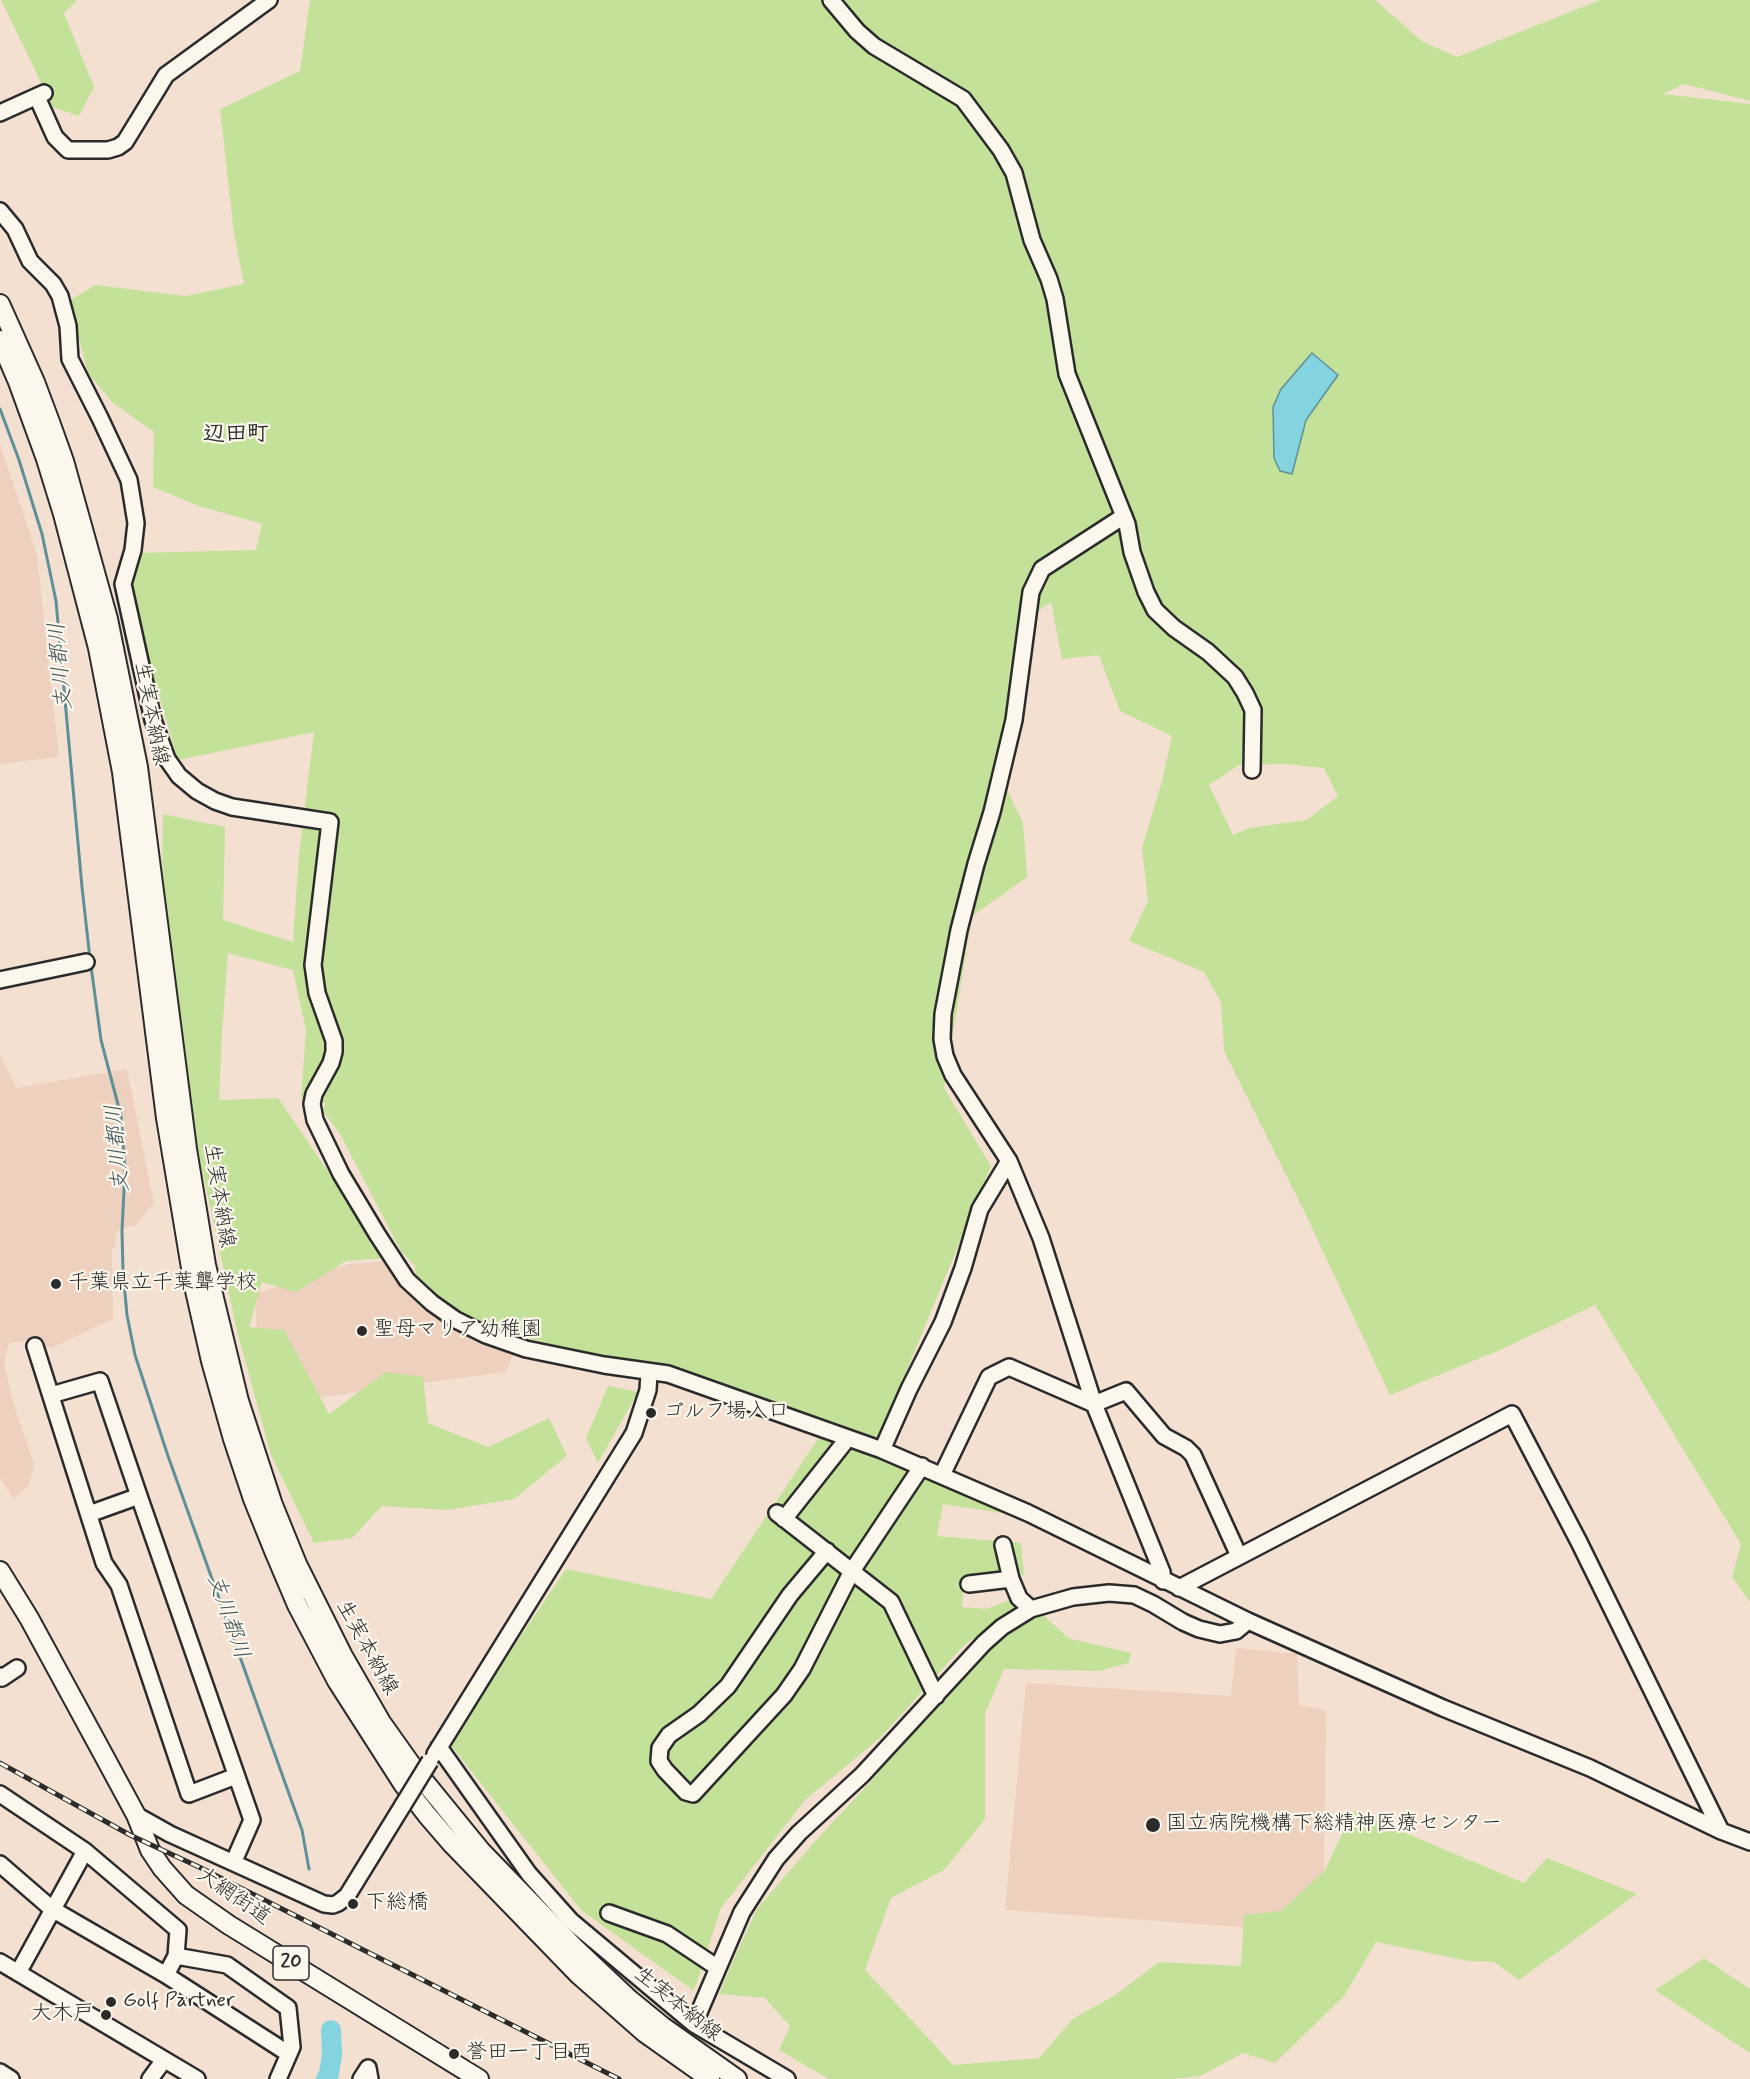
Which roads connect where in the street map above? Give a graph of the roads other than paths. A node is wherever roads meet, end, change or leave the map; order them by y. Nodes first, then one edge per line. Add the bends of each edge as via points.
1 (269, 0) edge
2 (831, 0) edge
3 (0, 113) edge
4 (0, 211) edge
5 (0, 304) edge
6 (0, 340) edge
7 (1124, 516) junction
8 (1252, 770) dead end
9 (86, 962) dead end
10 (0, 980) edge
11 (1009, 1161) junction
12 (35, 1346) dead end
13 (649, 1372) junction
14 (51, 1395) junction
15 (1094, 1404) junction
16 (848, 1438) junction
17 (882, 1449) junction
18 (922, 1466) junction
19 (942, 1475) junction
20 (138, 1496) junction
21 (89, 1514) junction
22 (1003, 1545) dead end
23 (826, 1551) junction
24 (1239, 1556) junction
25 (852, 1571) junction
26 (2, 1579) edge
27 (1011, 1579) junction
28 (1163, 1581) junction
29 (969, 1584) dead end
30 (1179, 1588) junction
31 (1031, 1609) junction
32 (1248, 1622) junction
33 (17, 1668) dead end
34 (0, 1676) edge
35 (936, 1696) junction
36 (440, 1747) junction
37 (236, 1776) junction
38 (0, 1794) edge
39 (136, 1815) junction
40 (1722, 1831) junction
41 (1750, 1842) edge
42 (85, 1851) junction
43 (234, 1862) junction
44 (0, 1864) edge
45 (52, 1909) junction
46 (609, 1913) dead end
47 (176, 1956) junction
48 (0, 1962) edge
49 (718, 1968) junction
50 (18, 1973) junction
51 (166, 1975) junction
52 (694, 2024) junction
53 (289, 2054) junction
54 (164, 2060) junction
55 (0, 2072) edge
56 (11, 2079) edge
57 (150, 2079) edge
58 (197, 2079) edge
59 (278, 2079) edge
60 (361, 2079) edge
61 (370, 2079) edge
62 (479, 2079) edge
63 (710, 2079) edge
64 (737, 2079) edge
65 (787, 2079) edge

1 - 3 street via 166,75 125,142 118,147 68,150 55,137 41,94
2 - 7 street via 874,46 963,99 1010,165 1032,240 1055,299 1067,374
4 - 13 street via 15,229 30,261 60,296 68,326 70,360 129,480 136,523 123,584 153,720 167,759 179,776 215,801 330,822 313,965 334,1052 312,1104 315,1120 341,1174 408,1280 456,1320 526,1349
5 - 64 main road, 生実本納線 via 64,461 108,619 138,767 187,1149 206,1265 239,1401 297,1564 381,1722 482,1851 629,1999
6 - 63 main road, 生実本納線 via 46,459 98,648 122,772 166,1118 194,1286 233,1439 270,1541 297,1605 337,1681 427,1815 579,1975 645,2033
7 - 8 street via 1132,552 1155,610 1208,652 1235,677 1245,693 1253,710
7 - 11 street via 1042,569 1032,592 1014,720 959,930 943,1014 942,1039 953,1075
9 - 10 street
11 - 15 street via 1041,1238
11 - 17 street via 980,1209 943,1322
12 - 14 street
13 - 16 street via 668,1374
13 - 36 street via 648,1390 634,1433
14 - 20 street via 100,1381
14 - 21 street
15 - 19 street via 1009,1367 989,1377
15 - 24 street via 1126,1391 1169,1441 1193,1455
15 - 28 street
16 - 17 street
16 - 23 street via 780,1516
17 - 18 street
18 - 19 street
18 - 25 street
19 - 28 street
20 - 21 street
20 - 37 street
21 - 37 street via 105,1563 119,1585 189,1794
22 - 27 street
23 - 25 street
23 - 25 street via 790,1595 728,1686 699,1714 669,1735 660,1748 659,1761 664,1770 686,1792 693,1794 784,1695 802,1669
24 - 30 street
24 - 40 street via 1512,1414
25 - 35 street via 891,1602
26 - 39 main road, 大網街道 / 20 via 29,1617
27 - 29 street
27 - 31 street via 1020,1598
28 - 30 street
30 - 32 street
31 - 32 street via 1074,1597 1109,1593 1134,1595 1183,1623 1220,1634 1236,1631
31 - 35 street via 993,1635
32 - 40 street via 1590,1768
33 - 34 street
35 - 49 street via 776,1859 742,1912
36 - 43 street, bridge via 347,1896 338,1903 324,1904
36 - 52 street via 523,1866 571,1921
37 - 43 street via 252,1820
38 - 42 street
39 - 43 street
39 - 62 main road, 大網街道 / 20 via 150,1850 186,1895
40 - 41 street
42 - 45 street
42 - 47 street via 178,1930
44 - 45 street
45 - 50 street
45 - 51 street
46 - 49 street via 667,1934
47 - 51 street
47 - 53 street via 227,1965 288,2008 292,2047
48 - 50 street
49 - 52 street
50 - 54 street
51 - 53 street
52 - 65 street
53 - 59 street
54 - 57 street
54 - 58 street
55 - 56 street
60 - 61 street via 368,2068

